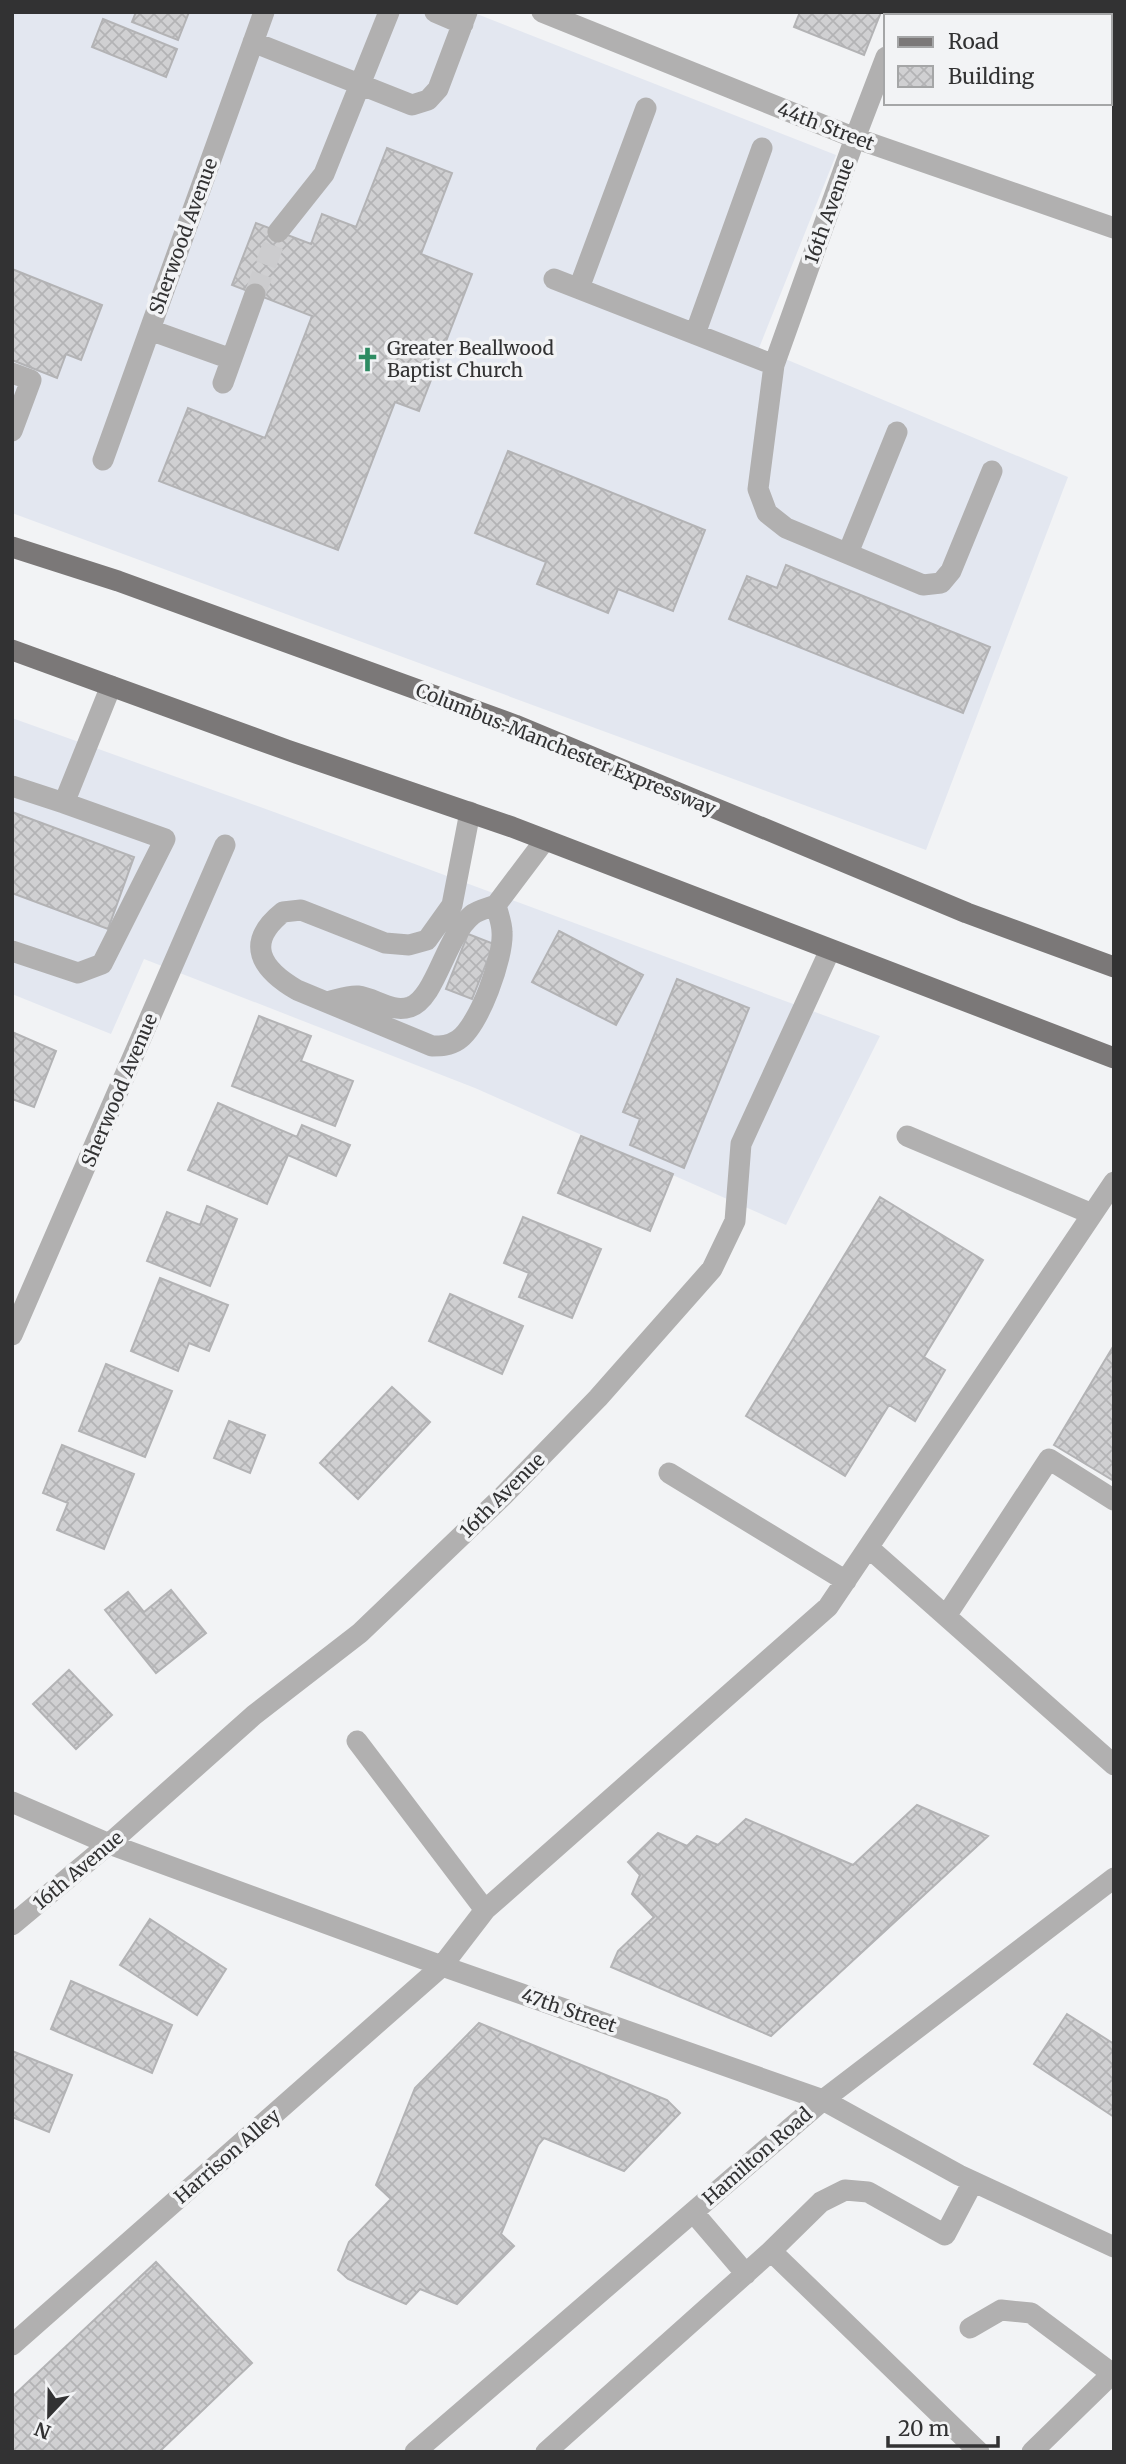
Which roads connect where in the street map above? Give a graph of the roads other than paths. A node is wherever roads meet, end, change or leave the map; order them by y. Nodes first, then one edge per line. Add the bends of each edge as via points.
1 (264, 12) edge
2 (389, 12) edge
3 (435, 12) edge
4 (542, 12) edge
5 (465, 18) edge
6 (253, 42) junction
7 (884, 62) edge
8 (359, 84) junction
9 (646, 108) dead end
10 (855, 138) junction
11 (762, 148) dead end
12 (1114, 228) edge
13 (278, 232) tunnel mouth
14 (554, 279) dead end
15 (579, 288) junction
16 (255, 294) tunnel mouth
17 (150, 330) junction
18 (695, 334) junction
19 (231, 359) junction
20 (774, 365) junction
21 (12, 373) edge
22 (223, 383) dead end
23 (12, 431) edge
24 (897, 432) dead end
25 (103, 460) dead end
26 (992, 471) dead end
27 (12, 547) edge
28 (848, 553) junction
29 (12, 650) edge
30 (111, 686) junction
31 (12, 786) edge
32 (64, 803) junction
33 (470, 812) junction
34 (545, 840) junction
35 (225, 845) dead end
36 (496, 905) junction
37 (830, 950) junction
38 (12, 951) edge
39 (1114, 967) edge
40 (326, 1002) junction
41 (1114, 1058) edge
42 (907, 1136) dead end
43 (1112, 1188) edge
44 (1092, 1214) junction
45 (12, 1335) edge
46 (669, 1473) dead end
47 (1114, 1500) edge
48 (869, 1548) junction
49 (846, 1581) junction
50 (946, 1616) junction
51 (357, 1741) dead end
52 (1114, 1766) edge
53 (12, 1802) edge
54 (108, 1844) junction
55 (1114, 1878) edge
56 (485, 1910) junction
57 (12, 1925) edge
58 (442, 1966) junction
59 (822, 2099) junction
60 (973, 2182) junction
61 (693, 2212) junction
62 (1114, 2247) edge
63 (771, 2251) junction
64 (746, 2274) junction
65 (970, 2328) dead end
66 (12, 2345) edge
67 (1113, 2374) edge
68 (415, 2452) edge
69 (546, 2452) edge
70 (979, 2452) edge
71 (1032, 2452) edge

1 - 6 street, Sherwood Avenue
2 - 8 street
3 - 5 street
4 - 10 street, 44th Street
5 - 8 street via 438,89 428,100 412,105
6 - 8 street
6 - 17 street, Sherwood Avenue
7 - 10 street, 16th Avenue
8 - 13 street via 324,174
9 - 15 street
10 - 12 street, 44th Street
10 - 20 street, 16th Avenue
11 - 18 street
14 - 15 street
15 - 18 street
16 - 19 street
17 - 19 street
17 - 25 street, Sherwood Avenue
18 - 20 street
19 - 22 street
20 - 28 street, 16th Avenue via 758,489 767,513 786,528
21 - 23 street via 31,380
24 - 28 street
26 - 28 street, 16th Avenue via 951,570 941,583 923,585
27 - 39 main road, Columbus-Manchester Expressway via 515,725 967,913
29 - 30 main road
30 - 32 street
30 - 33 main road
31 - 32 street
32 - 38 street via 165,839 102,964 78,973
33 - 34 main road
33 - 40 street via 452,905 427,940 409,945 385,943 301,911 283,912 263,934 264,962 277,979
34 - 36 street
34 - 37 main road
35 - 45 street, Sherwood Avenue
36 - 40 street via 473,913 461,927 423,1000 408,1008 357,996
36 - 40 street via 503,930 501,950 475,1020 460,1039 432,1046
37 - 41 main road
37 - 54 street, 16th Avenue via 741,1144 735,1221 712,1269 503,1496 360,1633 254,1715
42 - 44 street
43 - 44 street, Harrison Alley
44 - 48 street, Harrison Alley
46 - 49 street
47 - 50 street via 1049,1459
48 - 49 street, Harrison Alley
48 - 50 street
49 - 56 street, Harrison Alley via 828,1608
50 - 52 street
51 - 56 street
53 - 54 street, 47th Street
54 - 57 street, 16th Avenue
54 - 58 street, 47th Street
55 - 59 street, Hamilton Road
56 - 58 street, Harrison Alley
58 - 59 street, 47th Street
58 - 66 street, Harrison Alley
59 - 60 street, 47th Street
59 - 61 street, Hamilton Road
60 - 62 street, 47th Street
60 - 63 street via 945,2235 868,2192 845,2190 821,2202
61 - 64 street
61 - 68 street, Hamilton Road
63 - 64 street
63 - 70 street
64 - 69 street
65 - 67 street via 1001,2310 1031,2313
67 - 71 street

